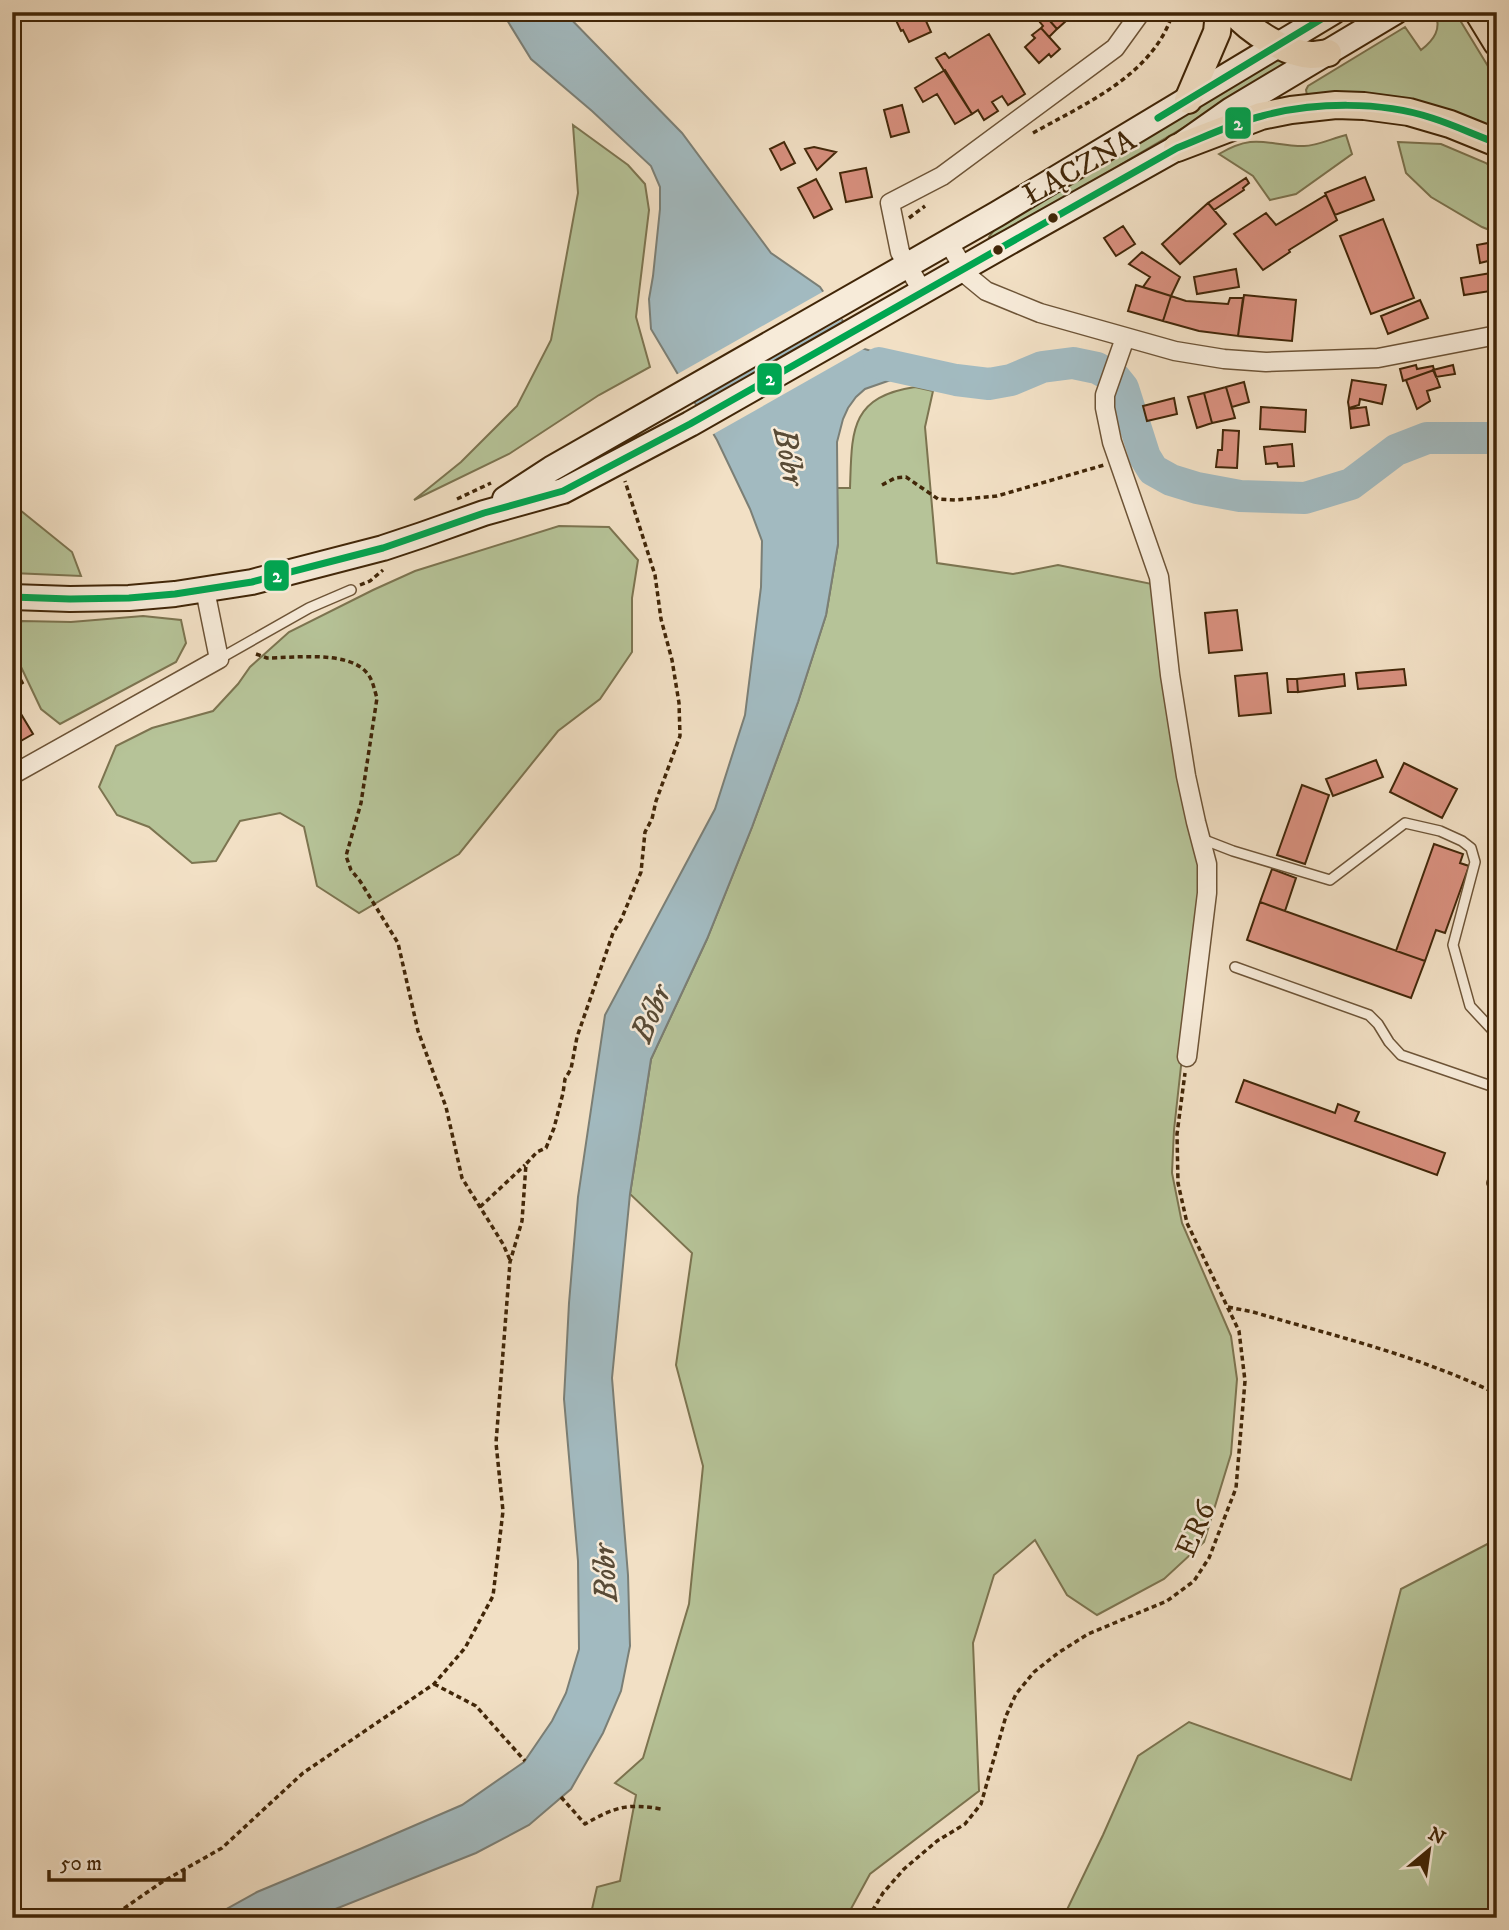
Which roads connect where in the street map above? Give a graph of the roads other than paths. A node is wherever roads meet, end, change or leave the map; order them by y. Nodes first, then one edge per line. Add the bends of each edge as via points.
1 (1141, 12) edge
2 (1219, 12) edge
3 (1234, 12) edge
4 (1334, 12) edge
5 (1395, 12) edge
6 (1478, 12) edge
7 (1497, 43) edge
8 (1280, 45) junction
9 (1328, 53) junction
10 (1188, 100) junction
11 (1497, 143) edge
12 (1177, 148) junction
13 (948, 242) junction
14 (908, 265) junction
15 (964, 268) junction
16 (922, 292) junction
17 (1497, 335) edge
18 (1125, 338) junction
19 (484, 513) junction
20 (205, 590) junction
21 (351, 590) road end
22 (12, 597) edge
23 (219, 659) junction
24 (12, 775) edge
25 (1200, 838) junction
26 (1236, 967) dead end
27 (1497, 1035) edge
28 (1187, 1057) road end
29 (1497, 1088) edge
30 (1497, 1172) edge
31 (1492, 1183) dead end

1 - 14 street via 1115,48 942,176 890,202 900,252
2 - 10 main road via 1217,32
3 - 8 main road via 1250,29
4 - 8 main road, ŁĄCZNA
5 - 9 main road, ŁĄCZNA
6 - 7 main road
8 - 9 main road via 1311,55
8 - 10 main road, ŁĄCZNA
9 - 12 main road, ŁĄCZNA
10 - 13 main road, ŁĄCZNA
11 - 12 main road via 1409,112 1336,105 1261,116
12 - 15 main road, ŁĄCZNA
13 - 14 main road, ŁĄCZNA
13 - 15 street
14 - 16 street
14 - 19 main road, ŁĄCZNA via 551,469
15 - 16 main road, ŁĄCZNA
15 - 18 street via 986,291 1040,313
16 - 19 main road, ŁĄCZNA via 563,491
17 - 18 street via 1378,358 1266,362 1175,351
18 - 25 street via 1105,395 1107,424 1158,577 1186,776
19 - 20 main road via 342,559
20 - 22 main road via 130,598
20 - 23 street
21 - 23 lane via 309,608
23 - 24 street
25 - 27 lane via 1330,880 1405,823 1462,841 1471,848 1475,862 1453,945 1470,1006
25 - 28 street via 1208,864 1207,893
26 - 29 lane via 1369,1015 1401,1055
30 - 31 lane

